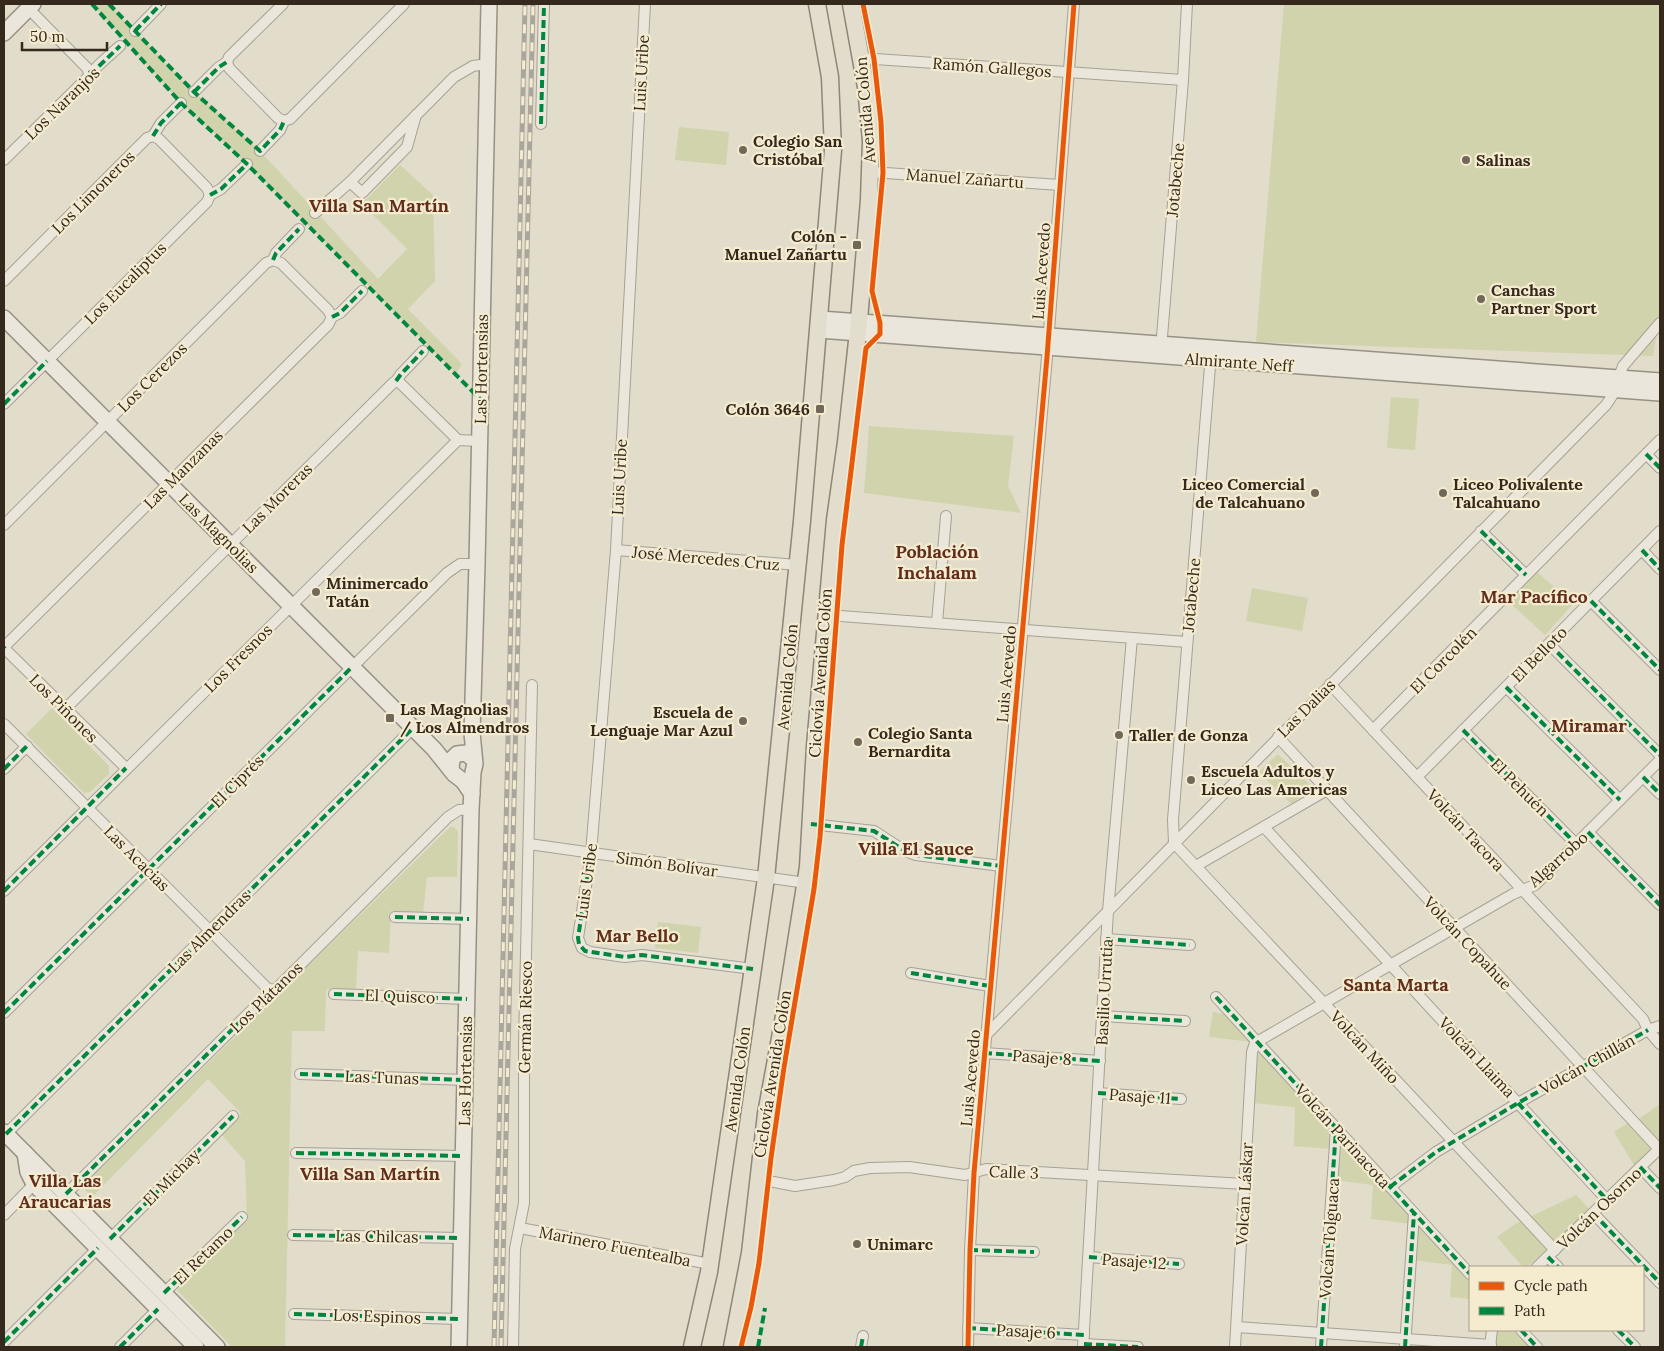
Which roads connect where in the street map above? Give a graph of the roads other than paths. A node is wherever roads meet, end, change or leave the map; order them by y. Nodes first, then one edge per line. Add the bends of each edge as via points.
1 (161, 4) edge
2 (283, 4) edge
3 (404, 4) edge
4 (489, 4) edge
5 (544, 4) edge
6 (645, 4) edge
7 (817, 4) edge
8 (851, 4) edge
9 (1074, 4) edge
10 (1187, 4) edge
11 (31, 6) edge
12 (135, 31) dead end
13 (4, 33) edge
14 (120, 46) dead end
15 (861, 58) junction
16 (227, 62) junction
17 (488, 64) junction
18 (1069, 72) junction
19 (90, 73) junction
20 (1183, 80) junction
21 (194, 92) dead end
22 (181, 103) dead end
23 (416, 114) junction
24 (284, 121) junction
25 (541, 124) dead end
26 (153, 136) junction
27 (260, 151) dead end
28 (4, 160) edge
29 (247, 164) dead end
30 (870, 172) junction
31 (350, 182) junction
32 (1060, 185) junction
33 (210, 195) junction
34 (315, 213) dead end
35 (300, 229) dead end
36 (273, 260) junction
37 (4, 281) edge
38 (362, 291) dead end
39 (332, 317) junction
40 (4, 318) edge
41 (819, 324) junction
42 (1660, 324) edge
43 (859, 327) junction
44 (1048, 342) junction
45 (1161, 350) junction
46 (423, 351) dead end
47 (1210, 354) junction
48 (47, 361) junction
49 (396, 381) junction
50 (1660, 381) edge
51 (1617, 383) junction
52 (1660, 393) edge
53 (4, 404) edge
54 (107, 422) junction
55 (458, 440) junction
56 (1660, 440) edge
57 (479, 441) junction
58 (1646, 454) junction
59 (1660, 468) edge
60 (168, 483) junction
61 (946, 516) dead end
62 (4, 525) edge
63 (1481, 531) junction
64 (1660, 531) edge
65 (230, 545) junction
66 (616, 550) junction
67 (1642, 550) junction
68 (477, 564) junction
69 (797, 565) junction
70 (1660, 569) edge
71 (1526, 575) junction
72 (1591, 601) junction
73 (290, 605) junction
74 (827, 615) junction
75 (937, 623) junction
76 (1023, 630) junction
77 (1132, 638) junction
78 (1187, 642) junction
79 (1549, 644) junction
80 (4, 647) edge
81 (352, 667) junction
82 (1660, 670) edge
83 (1330, 684) junction
84 (532, 685) dead end
85 (1506, 687) junction
86 (65, 709) junction
87 (4, 724) edge
88 (413, 728) junction
89 (1373, 730) junction
90 (1463, 730) junction
91 (1278, 737) junction
92 (27, 746) junction
93 (1660, 754) edge
94 (1660, 760) edge
95 (462, 764) junction
96 (126, 768) junction
97 (4, 769) edge
98 (1417, 777) junction
99 (1643, 777) junction
100 (1327, 790) junction
101 (1660, 794) edge
102 (1620, 800) junction
103 (471, 802) junction
104 (88, 808) junction
105 (811, 824) junction
106 (1264, 827) junction
107 (1588, 832) junction
108 (1174, 843) junction
109 (529, 844) junction
110 (1576, 844) junction
111 (591, 853) junction
112 (1001, 866) junction
113 (1196, 866) junction
114 (149, 869) junction
115 (766, 878) junction
116 (806, 883) junction
117 (1523, 890) junction
118 (4, 891) edge
119 (1660, 905) edge
120 (1108, 911) junction
121 (395, 917) dead end
122 (469, 919) junction
123 (1455, 928) junction
124 (210, 930) junction
125 (1106, 939) junction
126 (1190, 945) dead end
127 (1391, 965) junction
128 (753, 969) junction
129 (911, 973) dead end
130 (990, 986) junction
131 (272, 990) junction
132 (334, 994) dead end
133 (1216, 997) dead end
134 (467, 999) junction
135 (1324, 1003) junction
136 (4, 1013) edge
137 (1102, 1016) junction
138 (1643, 1019) junction
139 (1185, 1021) dead end
140 (1660, 1025) edge
141 (1648, 1030) junction
142 (986, 1035) junction
143 (1256, 1042) junction
144 (1660, 1044) edge
145 (984, 1053) junction
146 (1100, 1061) junction
147 (1583, 1066) junction
148 (300, 1074) dead end
149 (465, 1080) junction
150 (1098, 1093) junction
151 (1181, 1099) dead end
152 (1518, 1103) junction
153 (233, 1116) dead end
154 (1336, 1129) junction
155 (5, 1133) edge
156 (1453, 1141) junction
157 (1660, 1148) edge
158 (296, 1153) dead end
159 (463, 1156) junction
160 (1640, 1167) junction
161 (974, 1173) junction
162 (1094, 1176) junction
163 (40, 1178) junction
164 (758, 1179) junction
165 (1245, 1184) junction
166 (1390, 1187) junction
167 (1660, 1188) edge
168 (66, 1194) junction
169 (1607, 1200) junction
170 (1414, 1213) junction
171 (1593, 1213) junction
172 (4, 1215) edge
173 (242, 1217) dead end
174 (520, 1228) junction
175 (293, 1235) dead end
176 (461, 1238) junction
177 (104, 1244) junction
178 (970, 1250) junction
179 (1034, 1252) dead end
180 (1552, 1253) junction
181 (1089, 1257) junction
182 (710, 1264) junction
183 (1179, 1264) dead end
184 (1538, 1266) edge
185 (1558, 1266) edge
186 (1469, 1273) edge
187 (1660, 1282) edge
188 (164, 1293) junction
189 (158, 1309) junction
190 (294, 1314) dead end
191 (459, 1318) junction
192 (1237, 1327) junction
193 (968, 1328) junction
194 (1492, 1331) edge
195 (1522, 1331) edge
196 (1619, 1331) edge
197 (1322, 1333) junction
198 (863, 1336) dead end
199 (4, 1342) edge
200 (1084, 1342) edge
201 (1405, 1343) edge
202 (1490, 1346) edge
203 (120, 1347) edge
204 (196, 1347) edge
205 (217, 1347) edge
206 (459, 1347) edge
207 (513, 1347) edge
208 (692, 1347) edge
209 (732, 1347) edge
210 (861, 1347) edge
211 (968, 1347) edge
212 (1138, 1347) edge
213 (1235, 1347) edge
214 (1321, 1347) edge
215 (1537, 1347) edge
216 (1635, 1347) edge

1 - 12 street
2 - 16 street
3 - 24 street
4 - 17 street, Las Hortensias
5 - 25 street
6 - 66 street, Luis Uribe
7 - 41 main road, Avenida Colón via 829,70 833,124 832,177
8 - 15 main road, Avenida Colón
9 - 18 street, Luis Acevedo
10 - 20 street, Jotabeche
11 - 13 street
11 - 19 street
14 - 19 street, Los Naranjos
15 - 18 street, Ramón Gallegos
15 - 30 main road, Avenida Colón via 869,114
16 - 21 street
16 - 24 street via 247,87
17 - 23 street via 460,72
17 - 57 street, Las Hortensias
18 - 20 street, Ramón Gallegos
18 - 32 street, Luis Acevedo
19 - 28 street, Los Naranjos
20 - 45 street, Jotabeche
22 - 26 street, Los Limoneros
23 - 31 street
23 - 31 street via 407,147 362,193
24 - 27 street
26 - 33 street via 200,181
26 - 37 street, Los Limoneros via 147,138
29 - 33 street, Los Eucaliptus
30 - 32 street, Manuel Zañartu
30 - 43 main road, Avenida Colón
31 - 34 street
32 - 44 street, Luis Acevedo
33 - 48 street, Los Eucaliptus via 207,202
35 - 36 street, Los Cerezos via 276,252
36 - 39 street via 281,264
36 - 54 street, Los Cerezos via 266,263
38 - 39 street, Las Manzanas
39 - 60 street, Las Manzanas via 328,325
40 - 48 street, Las Magnolias
41 - 43 street, Almirante Neff
41 - 69 main road, Avenida Colón
42 - 51 street, Las Dalias via 1623,366
43 - 44 street, Almirante Neff
43 - 74 main road, Avenida Colón via 835,520
44 - 45 street, Almirante Neff
44 - 76 street, Luis Acevedo
45 - 47 street, Almirante Neff
46 - 49 street, Las Moreras
47 - 51 street, Almirante Neff
47 - 78 street, Jotabeche
48 - 53 street, Los Eucaliptus
48 - 54 street, Las Magnolias
49 - 55 street
49 - 65 street, Las Moreras
50 - 51 street, Almirante Neff
51 - 52 street, Almirante Neff
51 - 63 street, Las Dalias via 1606,405
54 - 60 street, Las Magnolias
54 - 62 street, Los Cerezos
55 - 57 street
55 - 73 street, Los Fresnos
56 - 58 street, El Corcolén
57 - 68 street, Las Hortensias
58 - 59 street
58 - 71 street, El Corcolén
60 - 65 street, Las Magnolias
60 - 80 street, Las Manzanas
61 - 75 street
63 - 71 street
63 - 83 street, Las Dalias
64 - 67 street, El Belloto
65 - 73 street, Las Magnolias
65 - 86 street, Las Moreras
66 - 69 street, José Mercedes Cruz
66 - 111 street, Luis Uribe
67 - 70 street
67 - 72 street, El Belloto
68 - 81 street, El Ciprés via 460,564 451,569
68 - 95 street, Las Hortensias via 472,733
69 - 115 main road, Avenida Colón
71 - 89 street, El Corcolén
72 - 79 street, El Belloto
72 - 82 street
73 - 81 street, Las Magnolias
73 - 96 street, Los Fresnos
74 - 75 street
74 - 105 main road, Avenida Colón
75 - 76 street
76 - 77 street
76 - 112 street, Luis Acevedo
77 - 78 street
77 - 120 street, Basilio Urrutia
78 - 108 street, Jotabeche
79 - 85 street, El Belloto
79 - 93 street
80 - 86 street, Los Piñones
81 - 88 street, Las Magnolias
81 - 114 street, El Ciprés
83 - 89 street, Volcán Tacora
83 - 91 street, Las Dalias
84 - 109 street, Germán Riesco
85 - 90 street, El Belloto
85 - 102 street
86 - 96 street, Los Piñones
87 - 92 street, Las Acacias
88 - 95 street, Las Magnolias via 434,749
88 - 124 street, Las Almendras
89 - 98 street, Volcán Tacora
90 - 98 street, El Belloto
90 - 110 street, El Pehuén
91 - 100 street, Volcán Copahue
91 - 108 street, Las Dalias
92 - 97 street
92 - 104 street, Las Acacias
94 - 99 street, Algarrobo
95 - 103 street, Las Hortensias
96 - 104 street, Los Fresnos
98 - 117 street, Volcán Tacora
99 - 101 street
99 - 102 street, Algarrobo
100 - 106 street
100 - 123 street, Volcán Copahue
102 - 107 street, Algarrobo
103 - 122 street, Las Hortensias
103 - 131 street, Los Plátanos via 451,814
104 - 114 street, Las Acacias
104 - 118 street, Los Fresnos
105 - 112 street via 874,832 916,855
105 - 116 main road, Avenida Colón
106 - 113 street
106 - 127 street, Volcán Llaima
107 - 110 street, Algarrobo
107 - 119 street
108 - 113 street, Volcán Miño
108 - 120 street, Las Dalias
109 - 111 street, Simón Bolívar
109 - 174 street, Germán Riesco via 524,1203
110 - 117 street, Algarrobo via 1535,885
111 - 115 street, Simón Bolívar
111 - 128 street, Luis Uribe via 578,938 582,948 590,952
112 - 130 street, Luis Acevedo
113 - 135 street, Volcán Miño
114 - 124 street, Las Acacias
114 - 136 street, El Ciprés
115 - 116 street, Simón Bolívar
115 - 128 main road, Avenida Colón
116 - 164 main road, Avenida Colón via 766,1114
117 - 123 street, Algarrobo
117 - 138 street, Volcán Tacora
120 - 125 street, Basilio Urrutia
120 - 142 street, Las Dalias
121 - 122 street
122 - 134 street, Las Hortensias
123 - 127 street, Algarrobo
123 - 147 street, Volcán Copahue
124 - 131 street, Las Acacias
124 - 155 street, Las Almendras
125 - 126 street
125 - 137 street, Basilio Urrutia
127 - 135 street, Algarrobo
127 - 152 street, Volcán Llaima
128 - 182 main road, Avenida Colón
129 - 130 street
130 - 142 street, Luis Acevedo
131 - 168 street, Los Plátanos
132 - 134 street, El Quisco
133 - 143 street, Volcán Parinacota
134 - 149 street, Las Hortensias
135 - 143 street, Algarrobo
135 - 156 street, Volcán Miño
137 - 139 street
137 - 146 street, Basilio Urrutia
138 - 140 street
138 - 141 street, Volcán Tacora
140 - 141 street, Volcán Chillán
141 - 144 street, Volcán Tacora
141 - 147 street, Volcán Chillán
142 - 145 street, Luis Acevedo
143 - 154 street, Volcán Parinacota
143 - 165 street, Volcán Láskar via 1252,1052
145 - 146 street, Pasaje 8
145 - 161 street, Luis Acevedo
146 - 150 street, Basilio Urrutia
147 - 152 street, Volcán Chillán
147 - 157 street, Volcán Copahue
148 - 149 street, Las Tunas
149 - 159 street, Las Hortensias
150 - 151 street, Pasaje 11
150 - 162 street, Basilio Urrutia
152 - 156 street, Volcán Chillán
152 - 169 street, Volcán Llaima
153 - 177 street, El Michay
154 - 166 street, Volcán Parinacota
154 - 197 street, Volcán Tolguaca
155 - 163 street via 25,1154
156 - 166 street, Volcán Chillán
156 - 180 street, Volcán Miño
157 - 160 street, Volcán Osorno
158 - 159 street
159 - 176 street, Las Hortensias
160 - 167 street
160 - 169 street, Volcán Osorno
161 - 162 street, Calle 3 via 986,1169
161 - 164 street, Calle 3 via 965,1175 910,1167 882,1168 854,1171 834,1180 795,1186
161 - 178 street, Luis Acevedo
162 - 165 street, Calle 3
162 - 181 street, Basilio Urrutia
163 - 168 street
163 - 172 street
163 - 177 street
164 - 209 main road, Avenida Colón via 746,1282
165 - 192 street, Volcán Láskar
166 - 170 street, Volcán Parinacota
168 - 177 street
169 - 171 street, Volcán Osorno
170 - 186 street, Volcán Parinacota
170 - 201 street
171 - 180 street, Volcán Osorno
171 - 187 street
173 - 188 street, El Retamo
174 - 182 street, Marinero Fuentealba
174 - 207 street, Germán Riesco via 515,1250
175 - 176 street, Las Chilcas
176 - 191 street, Las Hortensias
177 - 188 street
177 - 189 street
177 - 199 street, El Michay
178 - 179 street
178 - 193 street, Luis Acevedo
180 - 184 street, Volcán Osorno
180 - 185 street, Volcán Miño
181 - 183 street, Pasaje 12
181 - 200 street, Basilio Urrutia
182 - 208 main road, Avenida Colón
188 - 205 street
189 - 203 street
189 - 204 street
190 - 191 street, Los Espinos
191 - 206 street, Las Hortensias
192 - 197 street
192 - 213 street, Volcán Láskar
193 - 200 street, Pasaje 6
193 - 211 street, Luis Acevedo
194 - 202 street
195 - 215 street
196 - 216 street
197 - 201 street
197 - 214 street, Volcán Tolguaca
198 - 210 street
200 - 212 street, Pasaje 6
201 - 202 street

